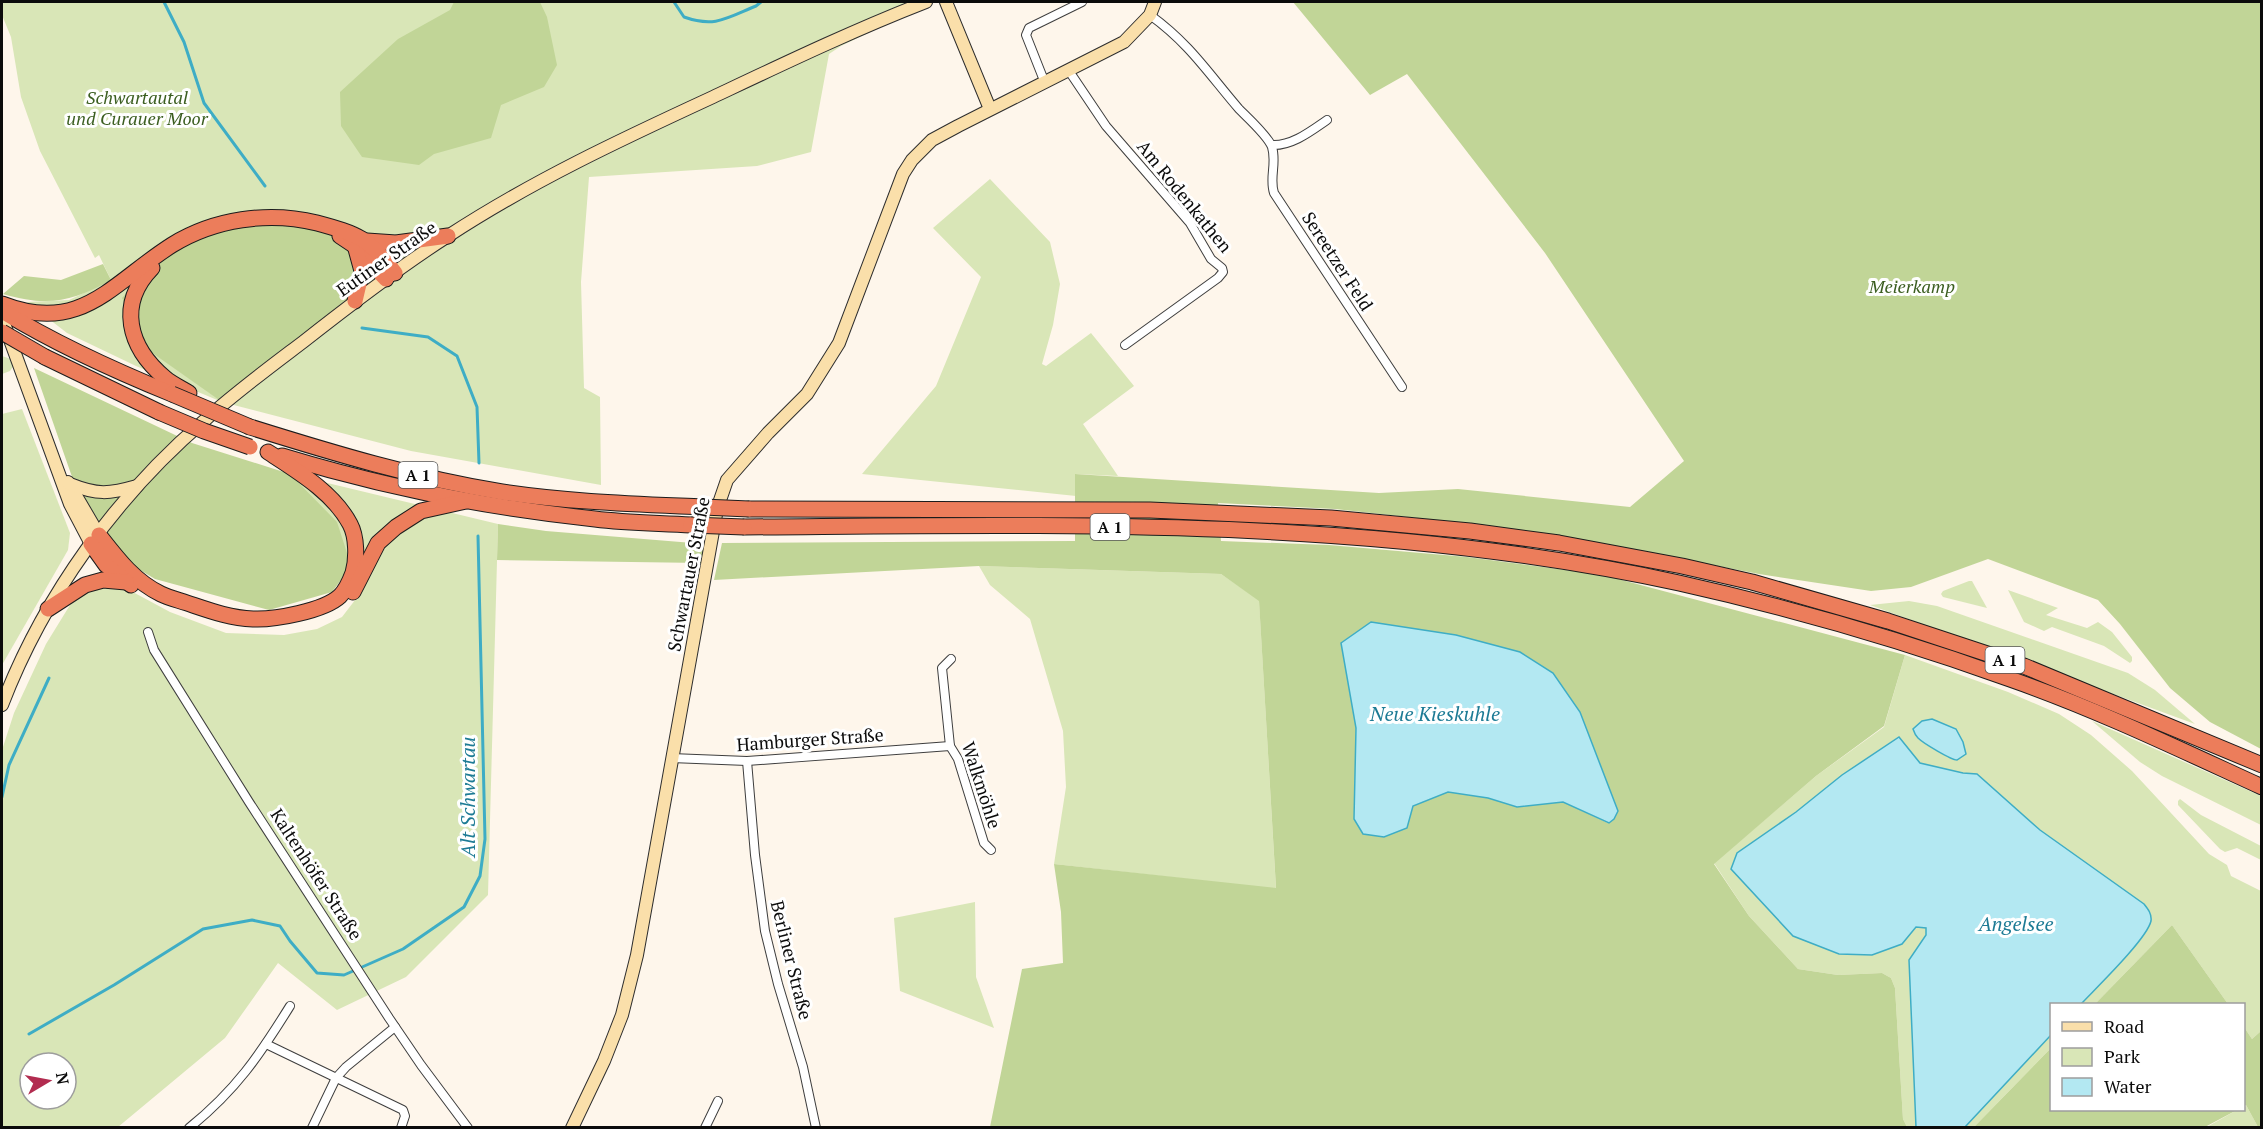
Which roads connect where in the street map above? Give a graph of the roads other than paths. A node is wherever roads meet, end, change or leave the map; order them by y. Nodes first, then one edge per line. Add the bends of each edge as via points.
1 (926, 2) edge
2 (946, 2) edge
3 (1082, 2) edge
4 (1155, 2) edge
5 (1150, 15) junction
6 (1068, 71) junction
7 (1045, 83) junction
8 (990, 109) junction
9 (1327, 120) dead end
10 (1272, 145) junction
11 (448, 236) junction
12 (361, 243) junction
13 (390, 276) junction
14 (355, 301) junction
15 (2, 304) edge
16 (2, 311) edge
17 (2, 318) edge
18 (2, 332) edge
19 (1125, 345) dead end
20 (1402, 387) dead end
21 (251, 423) junction
22 (268, 452) junction
23 (54, 462) junction
24 (70, 484) junction
25 (138, 486) junction
26 (466, 501) junction
27 (95, 540) junction
28 (126, 582) junction
29 (48, 609) junction
30 (148, 632) dead end
31 (951, 659) dead end
32 (2, 705) edge
33 (950, 746) junction
34 (671, 759) junction
35 (747, 761) junction
36 (2262, 765) edge
37 (2262, 787) edge
38 (991, 850) dead end
39 (290, 1006) dead end
40 (395, 1027) junction
41 (266, 1044) junction
42 (336, 1078) junction
43 (718, 1101) dead end
44 (189, 1128) edge
45 (312, 1128) edge
46 (401, 1128) edge
47 (468, 1128) edge
48 (572, 1128) edge
49 (705, 1128) edge
50 (816, 1128) edge

1 - 11 street, Eutiner Straße via 590,153
2 - 8 street
3 - 7 street via 1029,28 1026,35
4 - 5 street, Schwartauer Straße
5 - 6 street, Schwartauer Straße via 1124,42
5 - 10 street via 1173,31 1198,57
6 - 7 street, Schwartauer Straße
6 - 19 street, Am Rodenkathen via 1106,126 1190,223 1223,272
7 - 8 street, Schwartauer Straße
8 - 34 street, Schwartauer Straße via 932,140 912,160 896,190 840,343 807,394 727,480 717,509
9 - 10 street via 1281,146
10 - 20 street, Sereetzer Feld via 1275,193
11 - 12 highway
11 - 13 street, Eutiner Straße
12 - 13 highway via 378,250
12 - 14 highway via 362,271
12 - 15 highway via 334,228 301,219 256,218 193,234 84,307 39,313
12 - 21 highway via 302,226 252,224 219,230 187,242 140,281 131,302 130,317 133,334 153,366 189,393
13 - 14 street, Eutiner Straße
14 - 25 street, Eutiner Straße via 202,422
16 - 21 highway, A 1, bridge via 102,366
17 - 23 street
18 - 22 highway, A 1, bridge via 159,412
21 - 36 highway, A 1, bridge via 359,461 503,492 597,502 749,509 1150,510 1331,518 1559,543 1752,582 1888,621 2024,666
22 - 26 highway, A 1 via 354,478
22 - 27 highway via 329,498 350,524 355,544 350,583 340,596 324,605 254,619 224,615 161,594 125,569
23 - 24 street
23 - 27 street via 70,504
24 - 25 street via 101,494
24 - 27 street
25 - 27 street, Eutiner Straße
26 - 28 highway via 421,511 396,527 378,543 357,588 344,602 327,613 298,622 255,627 223,623 189,613
26 - 37 highway, A 1, bridge via 595,519 691,525 1146,527 1329,535 1467,548 1677,582 1874,634 2012,679
27 - 28 highway via 106,565
27 - 29 street, Eutiner Straße
28 - 29 highway via 103,579 85,585
29 - 32 street, Eutiner Straße
30 - 40 street, Kaltenhöfer Straße via 154,650 249,802
31 - 33 street, Walkmöhle via 942,668
33 - 35 street, Hamburger Straße
33 - 38 street, Walkmöhle via 958,759 984,843
34 - 35 street, Hamburger Straße
34 - 48 street, Schwartauer Straße via 640,938 622,1015
35 - 50 street, Berliner Straße via 765,931
39 - 41 street
40 - 42 street
40 - 47 street, Kaltenhöfer Straße
41 - 42 street
41 - 44 street via 218,1105
42 - 45 street
42 - 46 street via 403,1110
43 - 49 street

